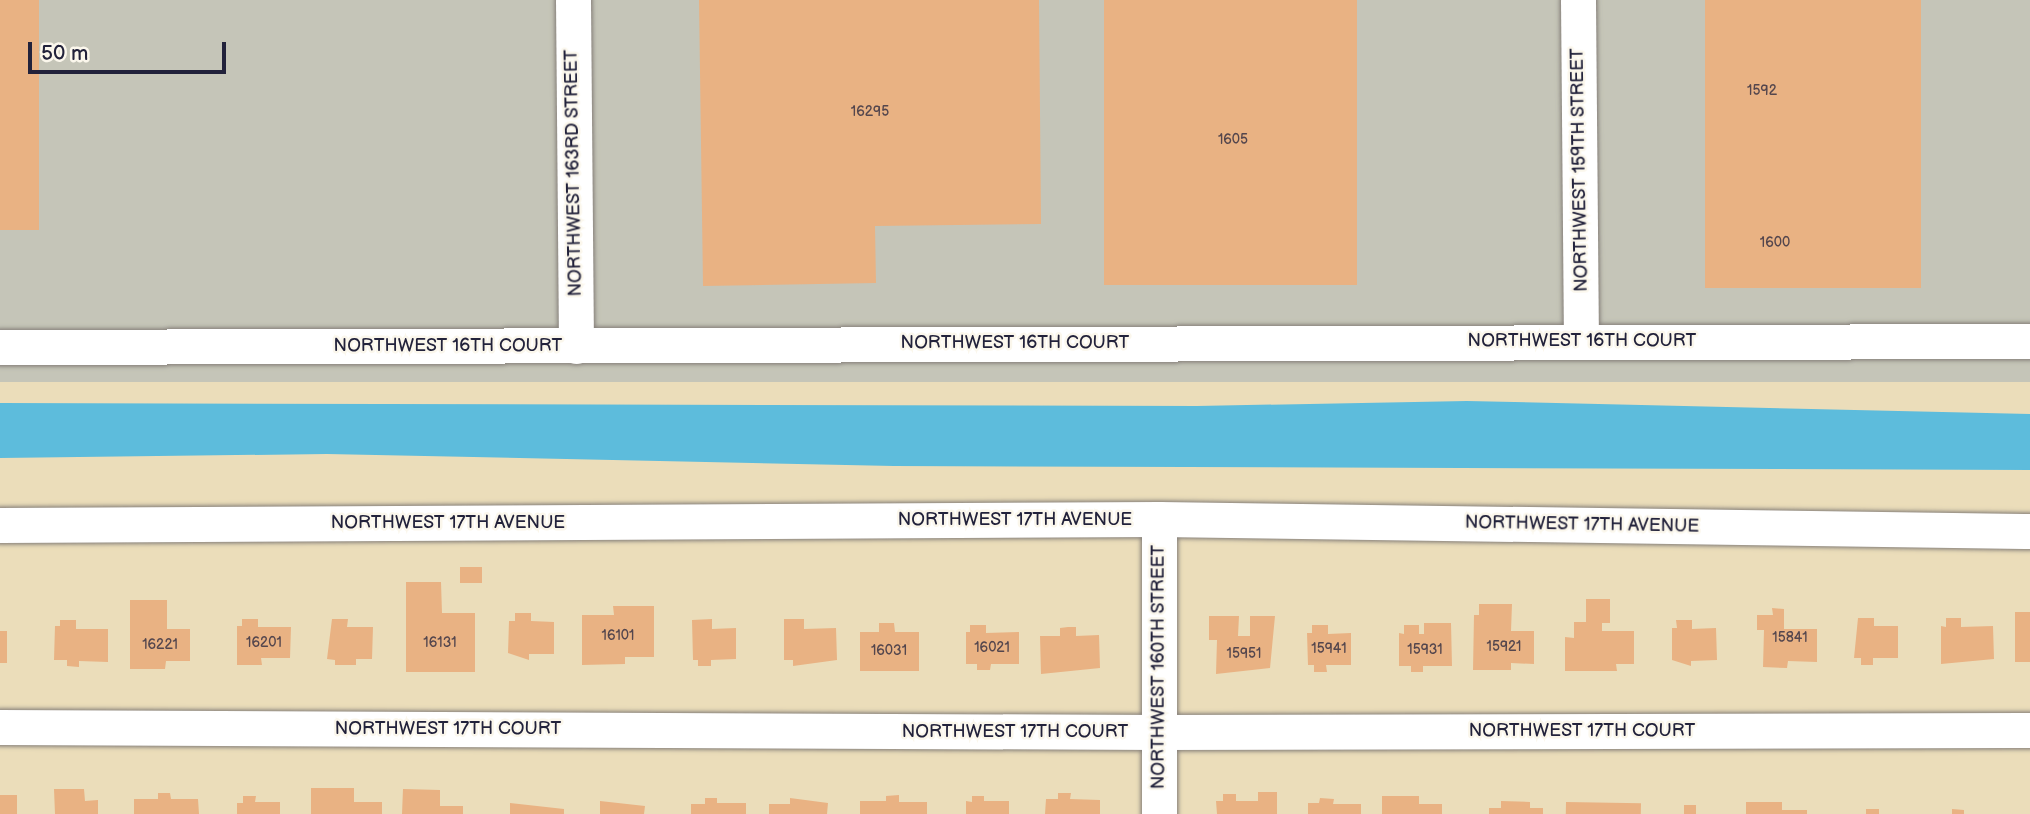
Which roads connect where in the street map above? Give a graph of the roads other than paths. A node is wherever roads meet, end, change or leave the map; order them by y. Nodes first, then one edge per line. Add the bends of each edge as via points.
1 (573, 0) edge
2 (1578, 0) edge
3 (1581, 340) junction
4 (2030, 341) edge
5 (576, 346) junction
6 (0, 347) edge
7 (1159, 519) junction
8 (0, 525) edge
9 (2030, 531) edge
10 (0, 727) edge
11 (2030, 730) edge
12 (1159, 733) junction
13 (1159, 814) edge

1 - 5 street, NORTHWEST 163RD STREET
2 - 3 street, NORTHWEST 159TH STREET
3 - 4 street, NORTHWEST 16TH COURT
3 - 5 street, NORTHWEST 16TH COURT
5 - 6 street, NORTHWEST 16TH COURT
7 - 8 street, NORTHWEST 17TH AVENUE
7 - 9 street, NORTHWEST 17TH AVENUE
7 - 12 street, NORTHWEST 160TH STREET
10 - 12 street, NORTHWEST 17TH COURT
11 - 12 street, NORTHWEST 17TH COURT
12 - 13 street, NORTHWEST 160TH STREET

